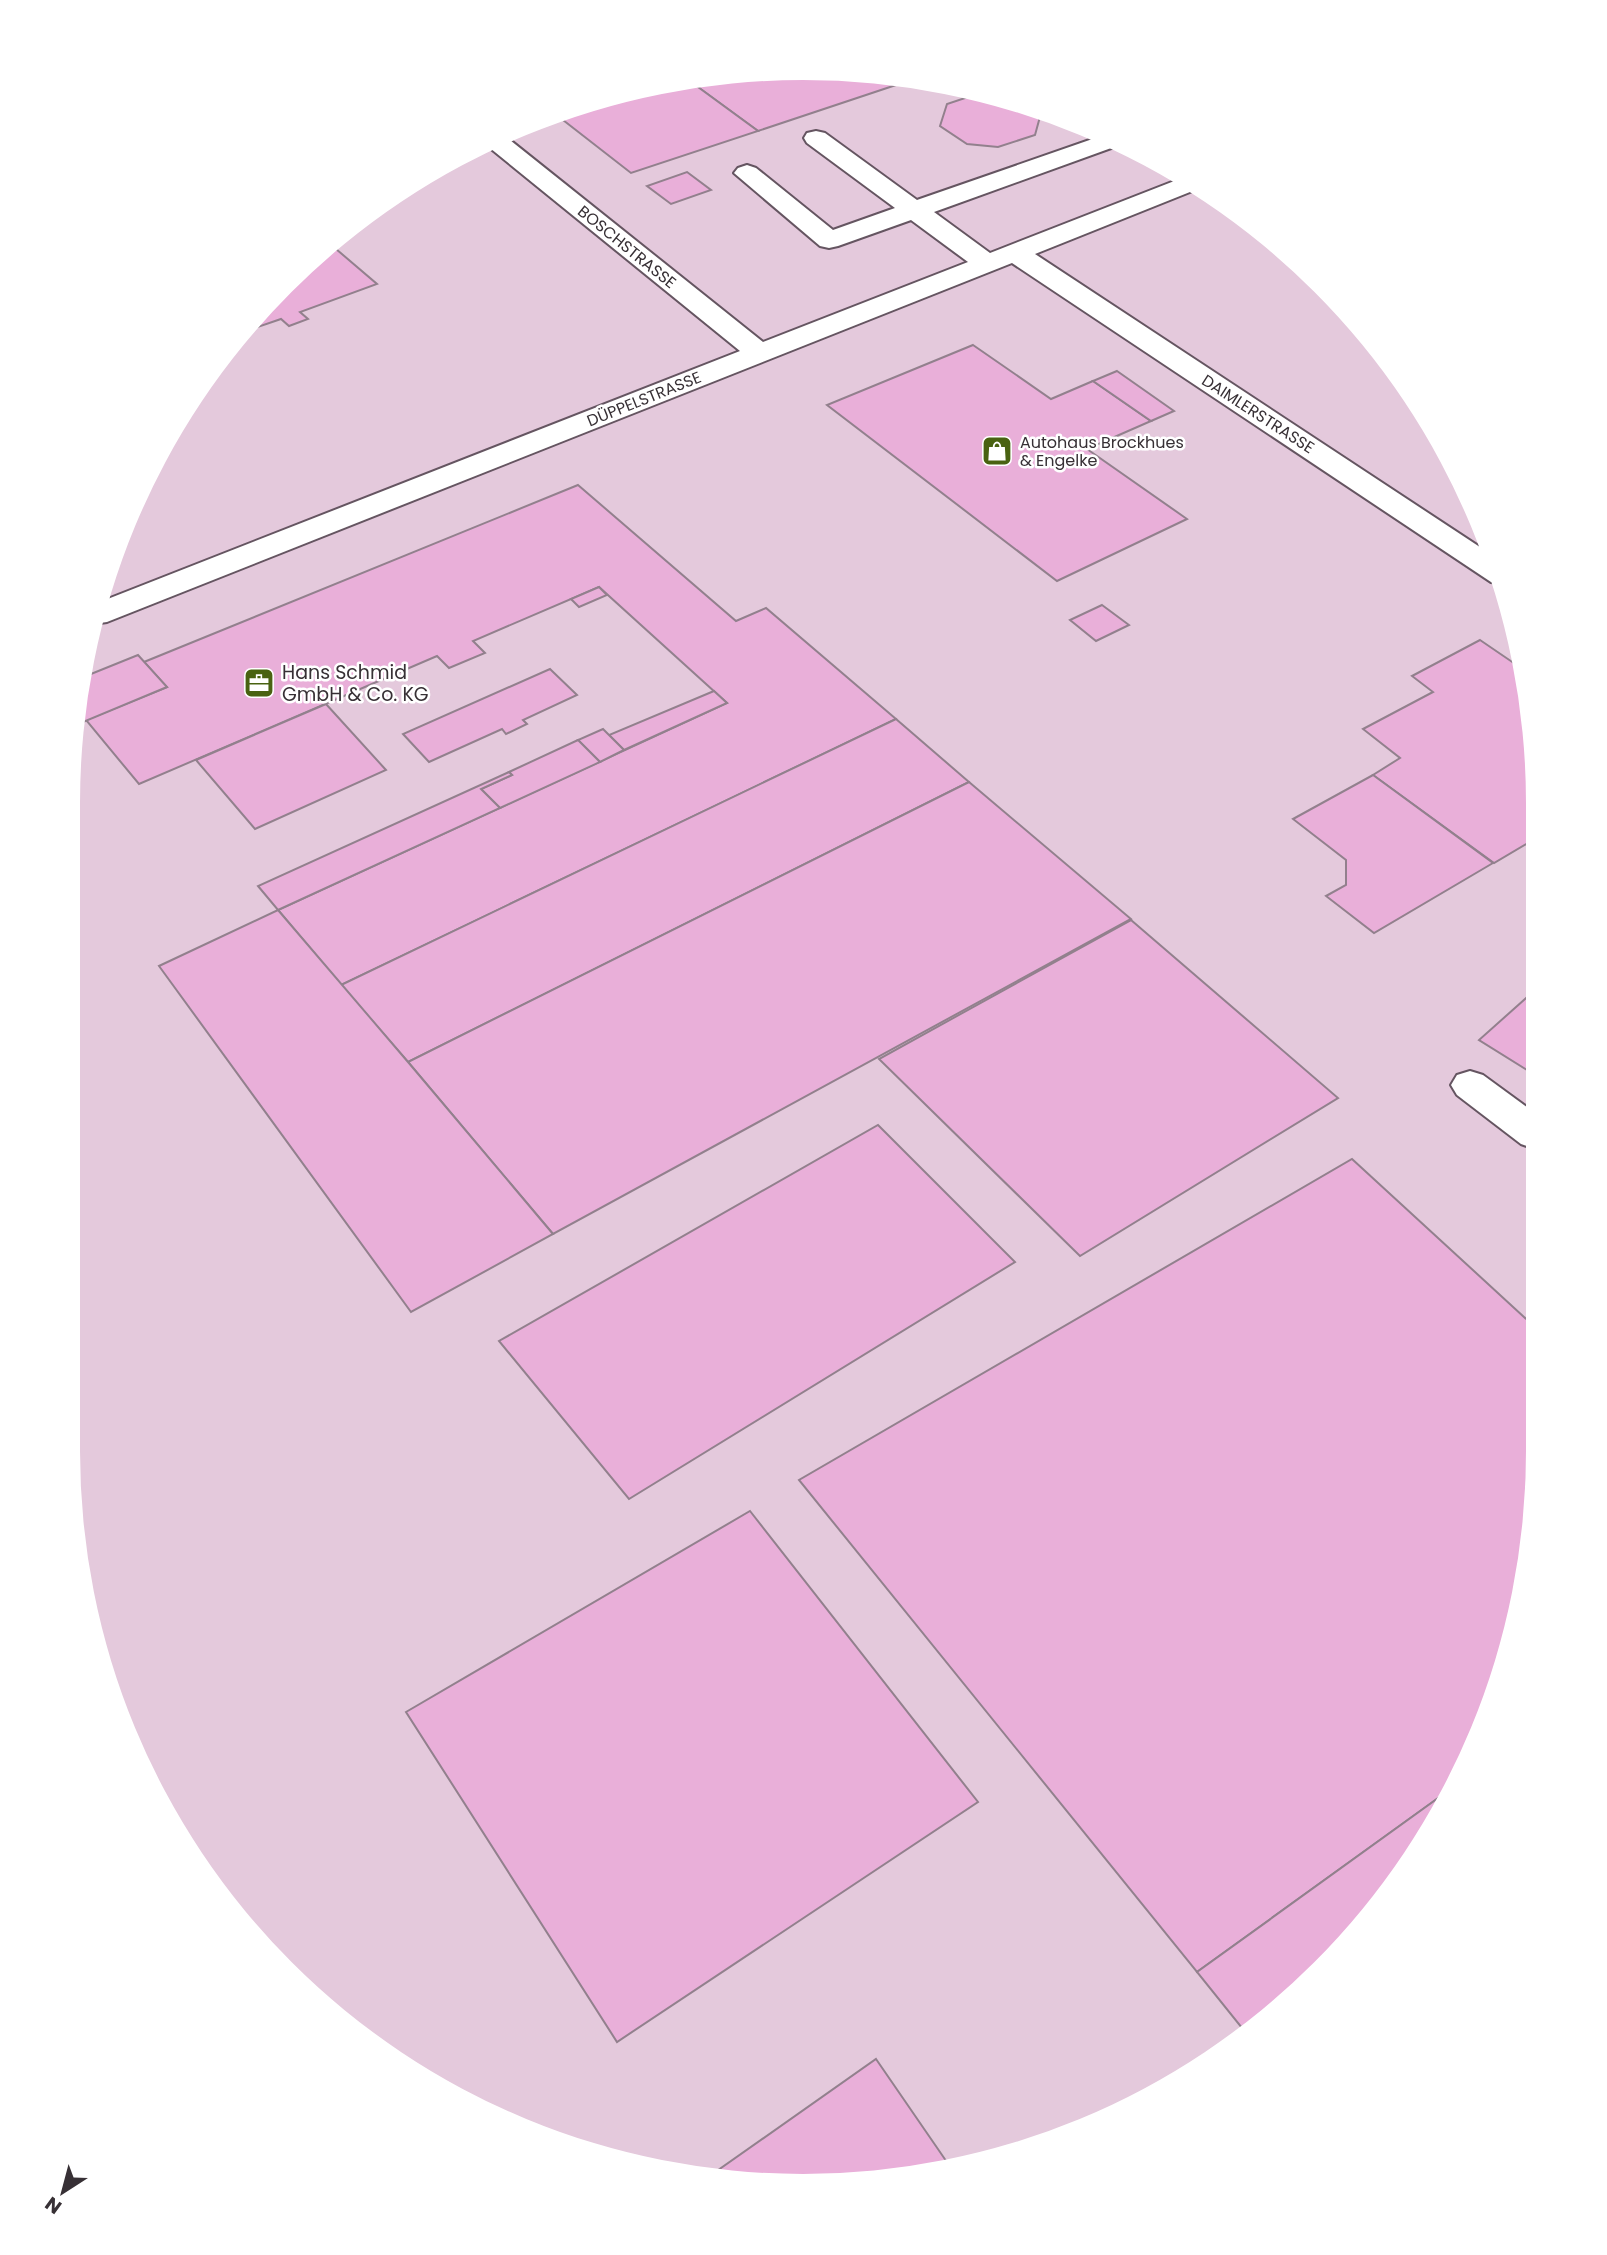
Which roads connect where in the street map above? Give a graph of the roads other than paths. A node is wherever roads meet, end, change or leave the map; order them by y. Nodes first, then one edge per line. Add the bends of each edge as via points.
1 (816, 138) dead end
2 (1099, 145) edge
3 (503, 147) edge
4 (747, 173) dead end
5 (1181, 187) edge
6 (915, 210) junction
7 (1015, 253) junction
8 (988, 264) junction
9 (759, 354) junction
10 (1485, 564) edge
11 (107, 611) edge
12 (1470, 1085) dead end
13 (1526, 1127) edge

1 - 6 street
2 - 6 street
3 - 9 street, BOSCHSTRASSE
4 - 6 street via 829,240
5 - 7 street, DÜPPELSTRASSE
6 - 8 street
7 - 8 street, DÜPPELSTRASSE
7 - 10 street, DAIMLERSTRASSE
8 - 9 street, DÜPPELSTRASSE
9 - 11 street, DÜPPELSTRASSE
12 - 13 street

